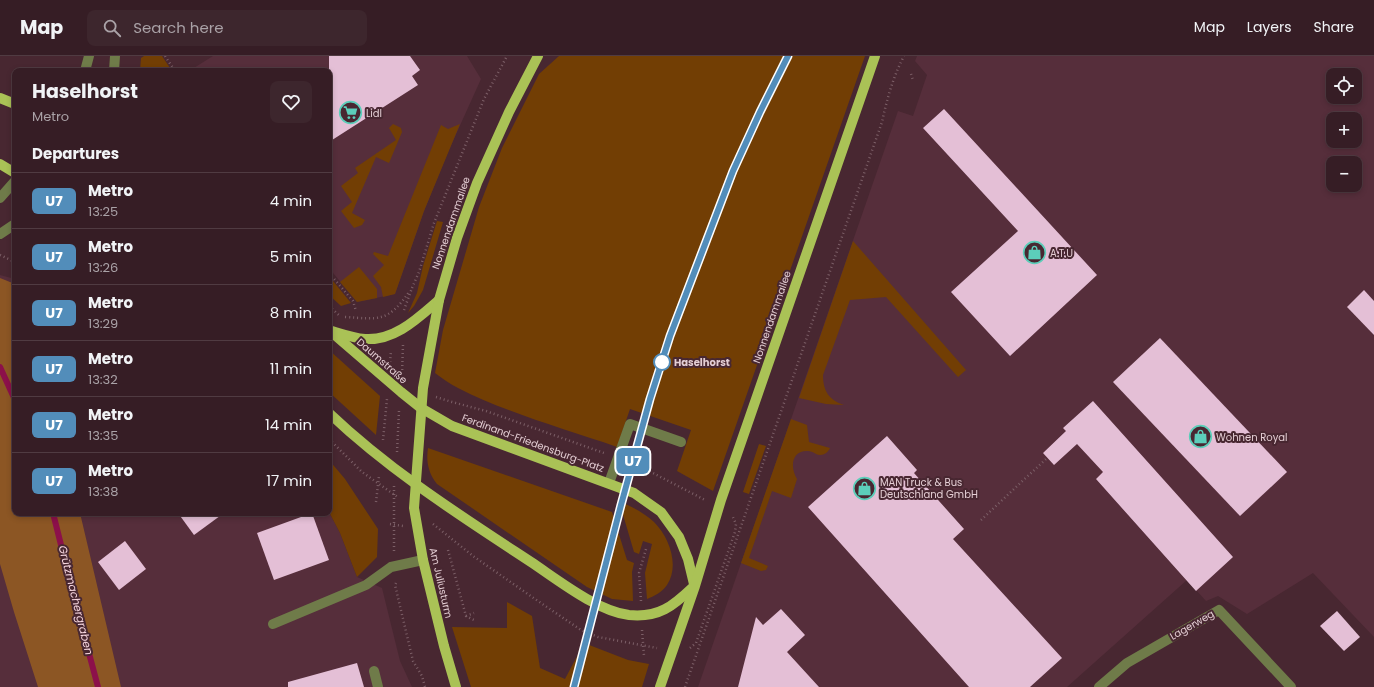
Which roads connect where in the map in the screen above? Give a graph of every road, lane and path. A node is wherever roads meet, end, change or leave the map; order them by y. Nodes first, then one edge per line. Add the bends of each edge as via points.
1 (89, 56) edge
2 (115, 56) edge
3 (165, 56) edge
4 (507, 56) edge
5 (538, 56) edge
6 (875, 56) edge
7 (904, 56) edge
8 (86, 68) edge
9 (114, 68) edge
10 (173, 68) edge
11 (912, 74) dead end
12 (913, 80) dead end
13 (0, 98) edge
14 (12, 103) edge
15 (0, 164) edge
16 (12, 171) edge
17 (12, 184) edge
18 (0, 198) edge
19 (12, 226) edge
20 (0, 234) edge
21 (0, 255) edge
22 (12, 261) edge
23 (332, 276) edge
24 (412, 288) junction
25 (439, 300) junction
26 (332, 309) edge
27 (356, 311) dead end
28 (403, 328) junction
29 (332, 331) edge
30 (332, 333) edge
31 (391, 350) dead end
32 (385, 356) dead end
33 (390, 358) dead end
34 (394, 364) dead end
35 (398, 368) dead end
36 (402, 371) junction
37 (423, 388) junction
38 (401, 392) junction
39 (386, 402) dead end
40 (421, 408) junction
41 (332, 416) edge
42 (332, 442) edge
43 (681, 442) dead end
44 (383, 443) dead end
45 (618, 459) junction
46 (1046, 459) dead end
47 (395, 469) junction
48 (373, 479) dead end
49 (609, 483) junction
50 (416, 484) junction
51 (378, 487) dead end
52 (376, 502) dead end
53 (709, 502) dead end
54 (728, 512) dead end
55 (428, 520) dead end
56 (981, 520) dead end
57 (646, 549) dead end
58 (448, 550) dead end
59 (423, 560) junction
60 (728, 565) junction
61 (397, 566) junction
62 (720, 576) junction
63 (695, 586) junction
64 (714, 593) junction
65 (640, 600) dead end
66 (712, 610) junction
67 (474, 613) dead end
68 (466, 616) junction
69 (474, 620) dead end
70 (274, 624) dead end
71 (642, 630) dead end
72 (643, 645) junction
73 (657, 648) dead end
74 (688, 650) dead end
75 (644, 656) dead end
76 (374, 671) dead end
77 (378, 687) edge
78 (426, 687) edge
79 (456, 687) edge
80 (660, 687) edge
81 (685, 687) edge
82 (1099, 687) edge
83 (1291, 687) edge

1 - 8 street
2 - 9 street
3 - 10 path
4 - 24 path via 484,99 435,220
5 - 25 main road, Nonnendammallee via 477,183 457,238
6 - 63 main road, Nonnendammallee via 721,500
7 - 60 path via 897,69 882,122
11 - 12 path
13 - 14 main road
15 - 16 main road
17 - 18 street
19 - 20 street
21 - 22 path
23 - 27 path via 352,301
24 - 26 path via 399,306 379,319 341,317
24 - 28 path via 405,306
25 - 28 main road via 418,319
25 - 37 main road, Nonnendammallee
28 - 29 main road via 388,336 365,339
28 - 36 path
30 - 38 main road, Daumstraße
31 - 33 path
32 - 34 path
35 - 36 path
36 - 37 path
36 - 38 path
37 - 40 main road, Nonnendammallee
37 - 45 path via 438,398 486,411
38 - 40 main road, Daumstraße
38 - 47 path
39 - 44 path
40 - 49 main road, Ferdinand-Friedensburg-Platz via 452,426
40 - 50 main road
41 - 47 main road
42 - 48 path via 362,472
43 - 45 street via 630,424
45 - 49 street
45 - 53 path via 649,471
46 - 56 path
47 - 50 main road
47 - 61 path via 393,530
49 - 63 main road, Ferdinand-Friedensburg-Platz via 634,493 661,512 679,537
50 - 59 main road, Am Juliusturm via 414,508
50 - 63 main road via 578,593 610,610 629,615 658,612 674,604
51 - 52 path
54 - 62 path via 732,514 736,524 735,532
55 - 72 path via 473,556 581,630 598,637
57 - 65 path via 639,573
58 - 68 path
59 - 61 street
59 - 79 main road, Am Juliusturm
60 - 62 path
60 - 66 path
61 - 70 street via 391,567 366,585
61 - 78 path via 400,576 395,585 413,661
62 - 64 path
63 - 80 main road
64 - 66 path
64 - 74 path via 696,643
66 - 81 path
67 - 68 path
68 - 69 path
71 - 72 path
72 - 73 path
72 - 75 path
76 - 77 street
82 - 83 street, Lagerweg via 1127,663 1219,610

